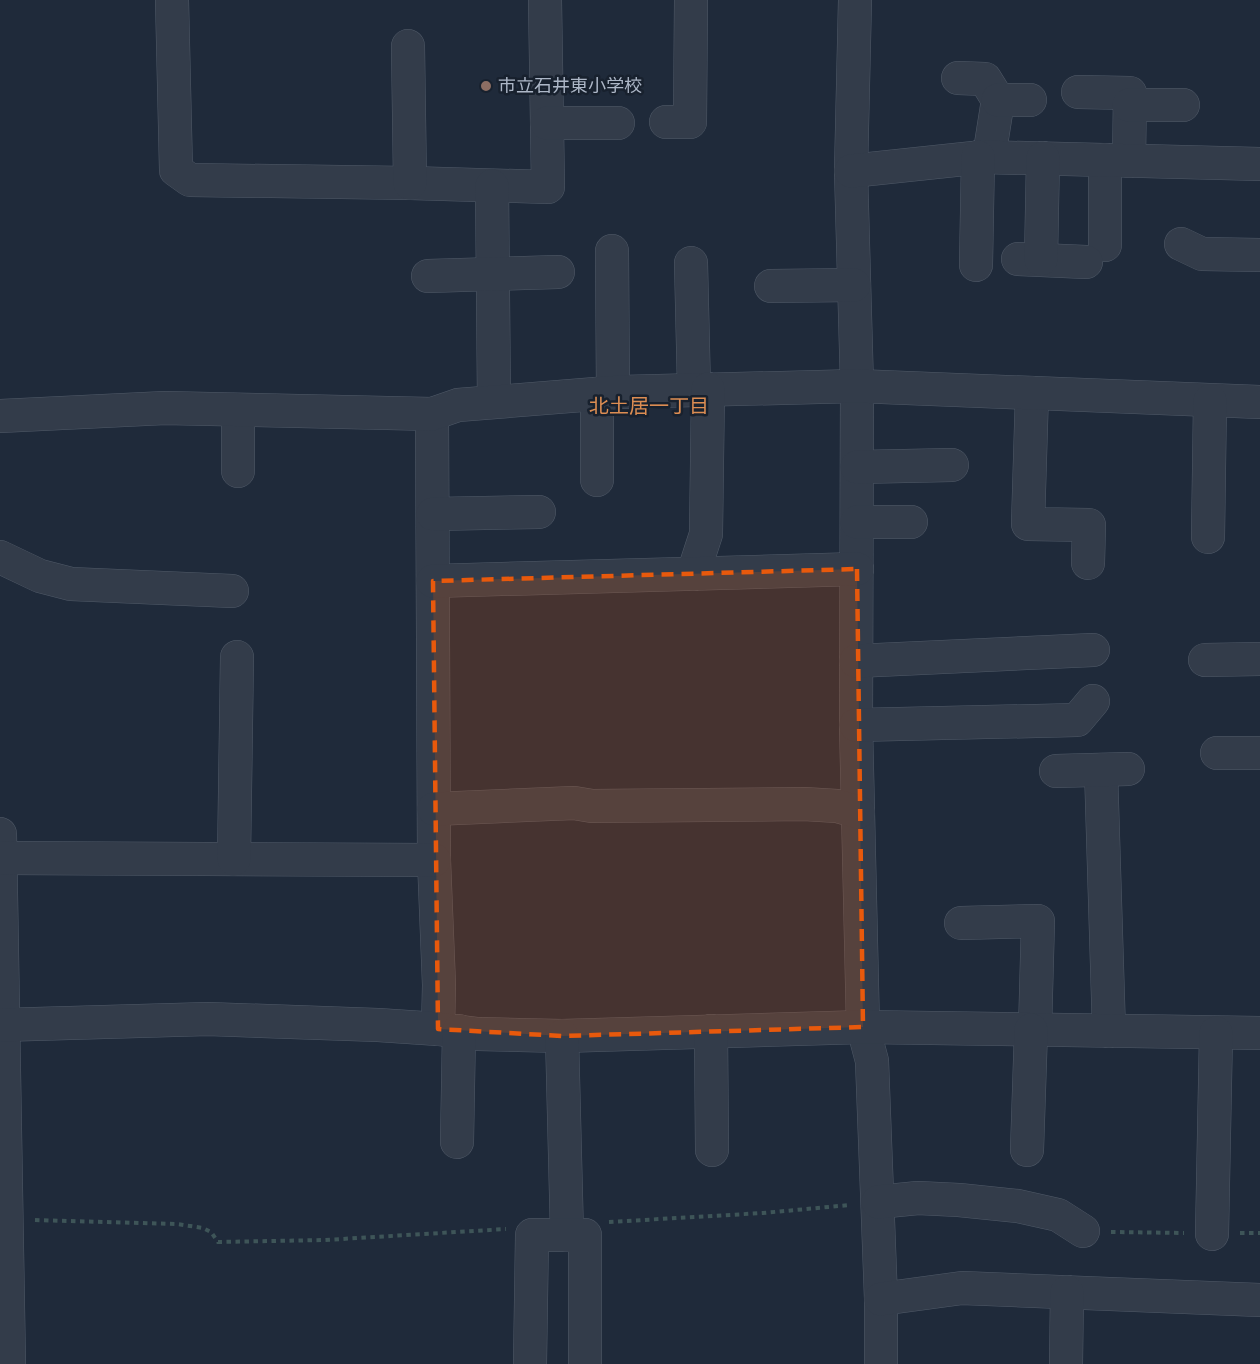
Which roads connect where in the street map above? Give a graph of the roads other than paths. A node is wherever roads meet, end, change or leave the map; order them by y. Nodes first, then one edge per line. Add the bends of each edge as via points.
1 (172, 0) edge
2 (545, 0) edge
3 (691, 0) edge
4 (855, 0) edge
5 (408, 46) dead end
6 (958, 78) dead end
7 (1078, 92) dead end
8 (998, 100) junction
9 (1030, 100) dead end
10 (1129, 105) junction
11 (1183, 105) dead end
12 (666, 122) dead end
13 (547, 123) junction
14 (618, 123) dead end
15 (984, 157) junction
16 (1043, 158) junction
17 (1117, 160) junction
18 (1260, 164) edge
19 (851, 171) junction
20 (410, 183) junction
21 (492, 186) junction
22 (1181, 244) dead end
23 (611, 251) dead end
24 (1260, 255) edge
25 (691, 263) dead end
26 (976, 265) dead end
27 (558, 272) dead end
28 (493, 275) junction
29 (428, 276) dead end
30 (854, 285) junction
31 (771, 286) dead end
32 (857, 386) junction
33 (701, 389) junction
34 (605, 393) junction
35 (1032, 393) junction
36 (1210, 401) junction
37 (494, 402) junction
38 (1260, 402) edge
39 (238, 410) junction
40 (432, 414) junction
41 (0, 416) edge
42 (952, 465) dead end
43 (857, 467) junction
44 (238, 471) dead end
45 (597, 480) dead end
46 (539, 512) dead end
47 (432, 514) junction
48 (857, 522) junction
49 (911, 522) dead end
50 (1208, 537) dead end
51 (0, 557) edge
52 (1088, 563) dead end
53 (857, 568) junction
54 (693, 574) junction
55 (433, 582) junction
56 (232, 591) dead end
57 (1093, 650) dead end
58 (237, 657) dead end
59 (1260, 659) edge
60 (1205, 660) dead end
61 (856, 661) junction
62 (1093, 702) dead end
63 (856, 725) junction
64 (1217, 753) dead end
65 (1260, 753) edge
66 (1056, 771) dead end
67 (858, 812) junction
68 (0, 834) edge
69 (434, 834) junction
70 (0, 858) edge
71 (234, 859) junction
72 (1, 892) edge
73 (961, 923) dead end
74 (2, 1025) edge
75 (863, 1026) junction
76 (448, 1030) junction
77 (1033, 1030) junction
78 (711, 1031) junction
79 (1109, 1031) junction
80 (1216, 1033) junction
81 (1260, 1033) edge
82 (561, 1036) junction
83 (457, 1142) dead end
84 (712, 1150) dead end
85 (1028, 1150) dead end
86 (3, 1187) edge
87 (878, 1202) junction
88 (567, 1230) junction
89 (1083, 1231) road end
90 (1212, 1234) road end
91 (1067, 1292) junction
92 (882, 1299) junction
93 (1260, 1300) edge
94 (9, 1364) edge
95 (531, 1364) edge
96 (585, 1364) edge
97 (880, 1364) edge
98 (1066, 1364) edge

1 - 20 street via 176,170 190,180
2 - 13 street
3 - 12 street via 690,122
4 - 19 street
5 - 20 street
6 - 8 street via 985,79
7 - 10 street via 1130,93
8 - 9 street
8 - 15 street
10 - 11 street
10 - 17 street
13 - 14 street
13 - 21 street via 548,187
15 - 16 street
15 - 19 street
15 - 26 street
16 - 17 street
16 - 17 street via 1030,259 1096,253
17 - 18 street
19 - 30 street
20 - 21 street
21 - 28 street
22 - 24 street via 1202,254
23 - 34 street
25 - 33 street
27 - 28 street
28 - 29 street
28 - 37 street
30 - 31 street
30 - 32 street
32 - 33 street
32 - 35 street
32 - 43 street
33 - 34 street
33 - 54 street via 706,534
34 - 37 street
34 - 45 street
35 - 36 street
35 - 52 street via 1028,524 1089,525
36 - 38 street
36 - 50 street
37 - 40 street via 458,405
39 - 40 street
39 - 41 street via 165,408
39 - 44 street
40 - 47 street
42 - 43 street
43 - 48 street
46 - 47 street
47 - 55 street
48 - 49 street
48 - 53 street
51 - 56 street via 40,576 71,584
53 - 54 street
53 - 61 street
54 - 55 street
55 - 69 street
57 - 61 street
58 - 71 street
59 - 60 street
61 - 63 street
62 - 63 street via 1077,720
63 - 67 street
64 - 65 street
66 - 79 street via 1114,769
67 - 69 street via 804,804
67 - 75 street
68 - 70 street
69 - 71 street
69 - 76 street via 439,985
70 - 71 street
70 - 72 street
72 - 74 street
73 - 77 street via 1038,921
74 - 76 street via 208,1019
74 - 86 street
75 - 77 street
75 - 78 street
75 - 87 street via 872,1061
76 - 82 street
76 - 83 street
77 - 79 street
77 - 85 street
78 - 82 street
78 - 84 street
79 - 80 street
80 - 81 street
80 - 90 street
82 - 88 street
86 - 94 street
87 - 89 street via 918,1198 1024,1207 1058,1215
87 - 92 street
88 - 95 street via 532,1235
88 - 96 street via 585,1235
91 - 92 street via 962,1288
91 - 93 street
91 - 98 street
92 - 97 street

